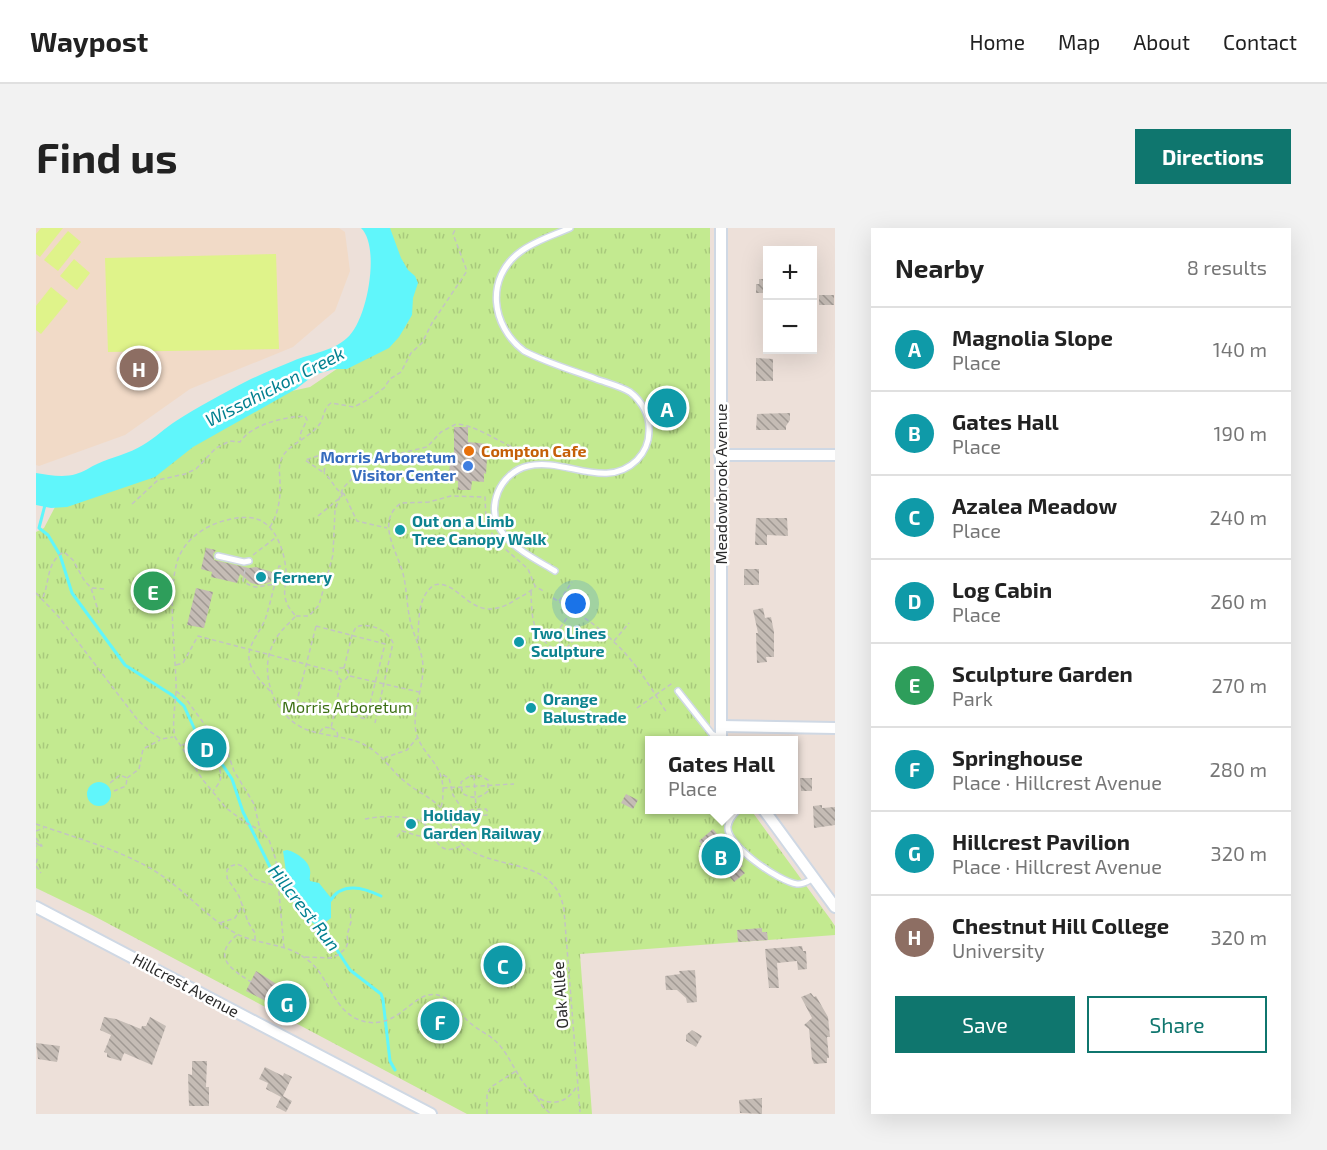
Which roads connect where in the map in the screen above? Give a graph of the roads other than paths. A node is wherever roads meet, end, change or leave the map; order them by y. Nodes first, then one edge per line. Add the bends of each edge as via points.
1 (570, 228) edge
2 (721, 228) edge
3 (720, 455) junction
4 (835, 455) edge
5 (218, 556) dead end
6 (249, 561) road end
7 (555, 572) dead end
8 (678, 691) dead end
9 (721, 726) junction
10 (835, 728) edge
11 (716, 736) edge
12 (721, 736) edge
13 (736, 814) edge
14 (767, 814) edge
15 (814, 878) junction
16 (36, 907) edge
17 (835, 907) edge
18 (431, 1114) edge

1 - 7 lane via 522,250 506,266 496,298 501,326 524,351 629,392 644,408 649,429 644,450 624,470 605,474 540,464 519,469 501,487 494,507 496,521 507,540
2 - 3 street, Meadowbrook Avenue
3 - 4 street
3 - 9 street, Meadowbrook Avenue
5 - 6 lane
8 - 11 lane
9 - 10 street
9 - 12 street, Meadowbrook Avenue
13 - 15 lane via 728,826 729,834 759,864 792,883 804,884
14 - 15 street
15 - 17 street
16 - 18 street, Hillcrest Avenue

